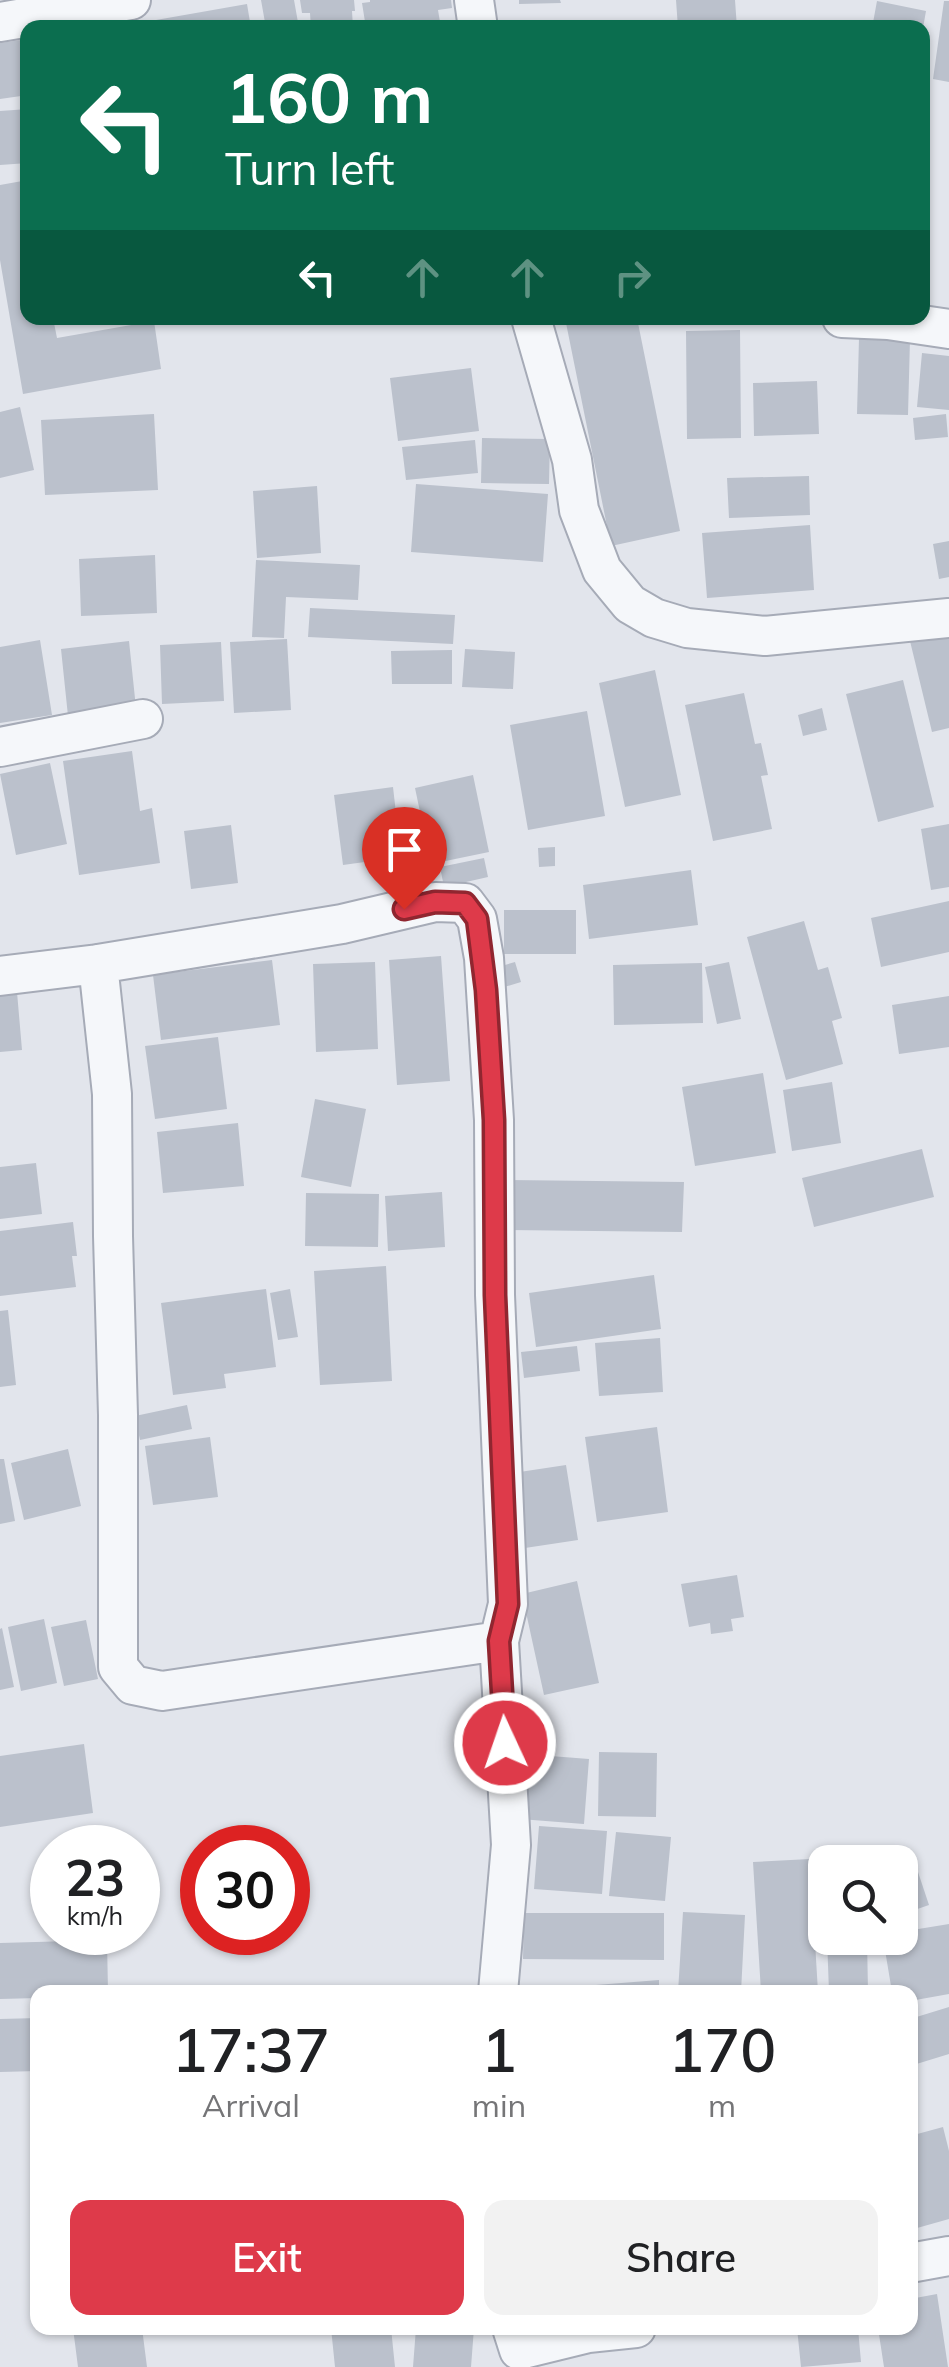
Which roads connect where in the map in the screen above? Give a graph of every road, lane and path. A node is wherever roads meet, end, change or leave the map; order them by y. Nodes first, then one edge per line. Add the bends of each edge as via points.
1 (132, 0) edge
2 (0, 22) edge
3 (534, 325) edge
4 (949, 618) edge
5 (143, 719) dead end
6 (0, 748) edge
7 (98, 964) junction
8 (0, 976) edge
9 (499, 1641) junction
10 (499, 1985) edge
11 (949, 2256) edge
12 (918, 2262) edge
13 (514, 2335) edge
14 (576, 2335) edge

1 - 2 street
3 - 4 street via 572,460 578,510 602,570 630,604 687,628 765,636
5 - 6 street
7 - 8 street
7 - 9 street via 112,1094 118,1667 133,1685 162,1691
7 - 9 street via 435,902 465,903 477,919 494,1120 508,1604
9 - 10 street via 511,1846
11 - 12 street
13 - 14 street via 519,2350

